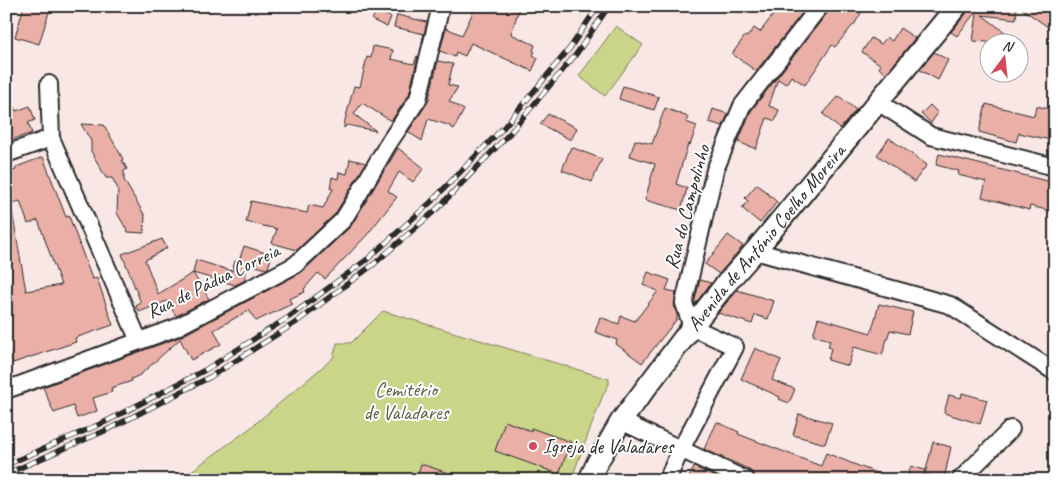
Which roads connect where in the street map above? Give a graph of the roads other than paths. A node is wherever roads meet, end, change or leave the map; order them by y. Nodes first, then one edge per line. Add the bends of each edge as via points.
1 (442, 6) edge
2 (820, 6) edge
3 (957, 6) edge
4 (48, 84) dead end
5 (878, 102) junction
6 (51, 138) junction
7 (6, 154) edge
8 (1055, 167) edge
9 (755, 251) junction
10 (692, 327) junction
11 (139, 341) junction
12 (1055, 372) edge
13 (6, 390) edge
14 (621, 421) junction
15 (1011, 429) dead end
16 (681, 449) junction
17 (589, 480) edge
18 (667, 480) edge
19 (746, 480) edge
20 (960, 480) edge

1 - 11 street, Rua de Pádua Correia via 418,99 343,220 295,265 175,328
2 - 10 street, Rua do Campolinho via 742,106 715,170 684,303
3 - 5 street, Avenida de António Coelho Moreira
4 - 6 street
5 - 8 street via 931,136
5 - 9 street, Avenida de António Coelho Moreira
6 - 7 street
6 - 11 street
9 - 10 street, Avenida de António Coelho Moreira
9 - 12 street via 950,305
10 - 14 street, Avenida de António Coelho Moreira
10 - 16 street via 735,347
11 - 13 street, Rua de Pádua Correia
14 - 16 street
14 - 17 street, Avenida de António Coelho Moreira
15 - 20 street
16 - 18 street
16 - 19 street

